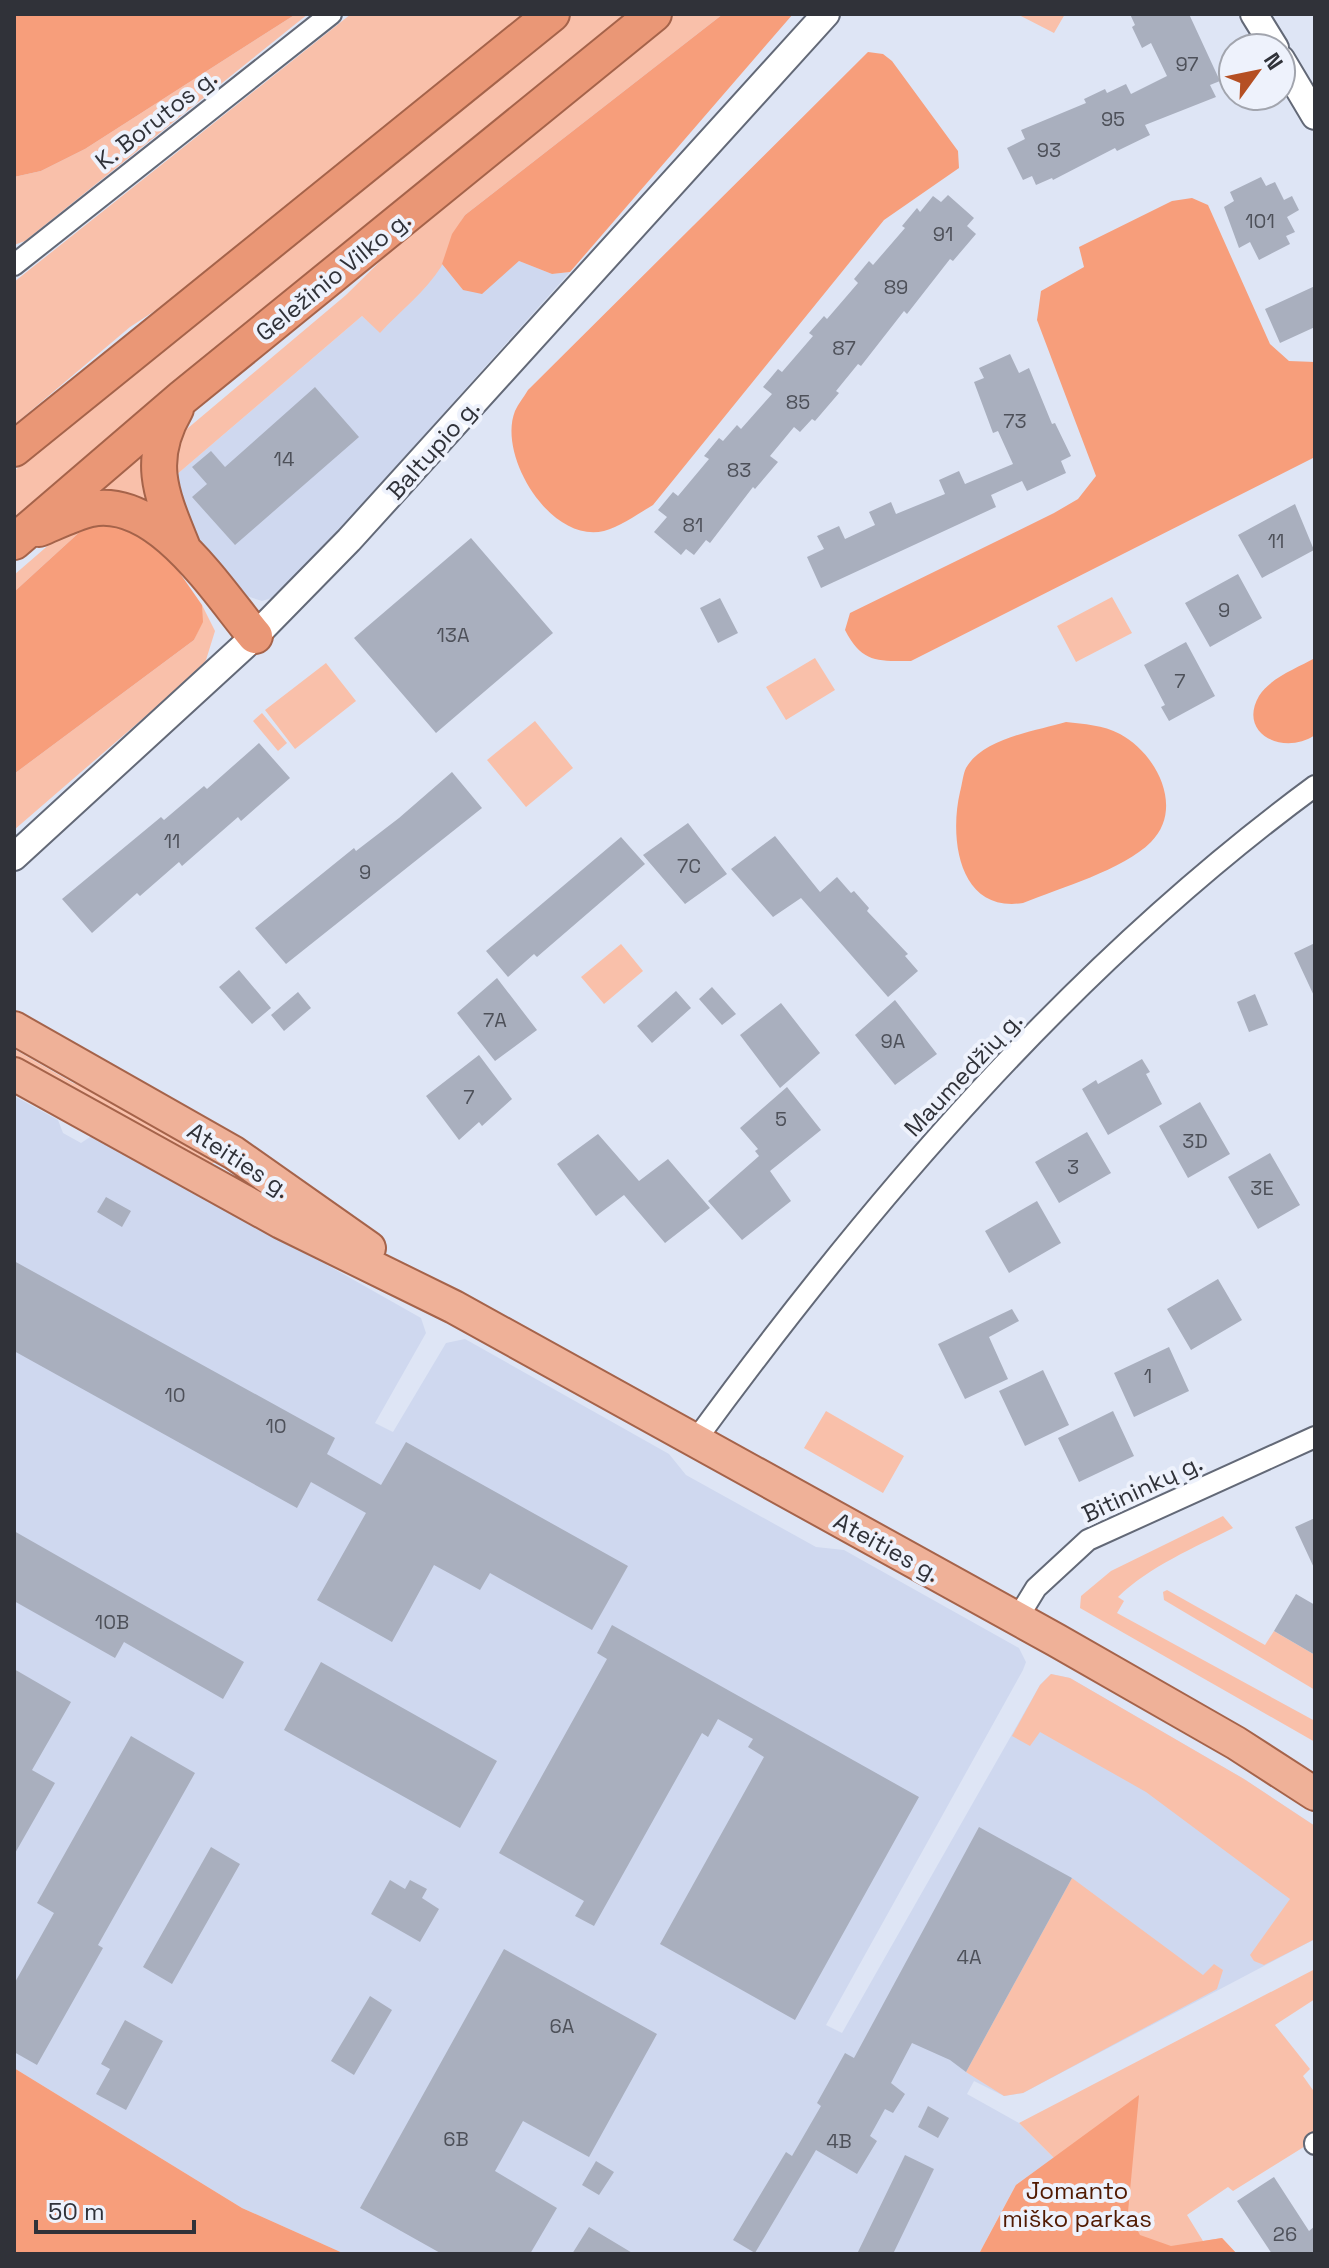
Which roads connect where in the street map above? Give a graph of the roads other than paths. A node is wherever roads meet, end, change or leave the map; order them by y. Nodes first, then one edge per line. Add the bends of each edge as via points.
1 (331, 14) edge
2 (552, 14) edge
3 (654, 14) edge
4 (826, 14) edge
5 (1254, 14) edge
6 (1265, 32) edge
7 (1297, 86) edge
8 (1314, 114) edge
9 (14, 265) edge
10 (183, 397) junction
11 (28, 434) edge
12 (14, 449) edge
13 (17, 539) edge
14 (184, 548) junction
15 (255, 636) junction
16 (1315, 786) edge
17 (14, 857) edge
18 (14, 1028) edge
19 (14, 1074) edge
20 (234, 1153) junction
21 (209, 1183) junction
22 (454, 1307) junction
23 (1315, 1437) edge
24 (695, 1441) junction
25 (1017, 1619) junction
26 (1315, 1794) edge

1 - 9 street, K. Borutos g.
2 - 11 highway
3 - 10 highway, Geležinio Vilko g.
4 - 15 street, Baltupio g. via 439,443
5 - 6 street
7 - 8 street
10 - 13 highway, Geležinio Vilko g.
10 - 14 highway via 157,454 160,484
11 - 12 highway
13 - 14 highway via 83,512 111,509 130,513
14 - 15 highway
15 - 17 street, Baltupio g.
16 - 24 street, Maumedžių g. via 1150,920 988,1080 758,1356
18 - 20 main road, Ateities g.
19 - 21 main road, Ateities g.
20 - 21 main road
20 - 22 main road, Ateities g.
21 - 22 main road, Ateities g.
22 - 24 main road, Ateities g.
23 - 25 street, Bitininkų g. via 1088,1540 1036,1588
24 - 25 main road, Ateities g.
25 - 26 main road, Ateities g.

